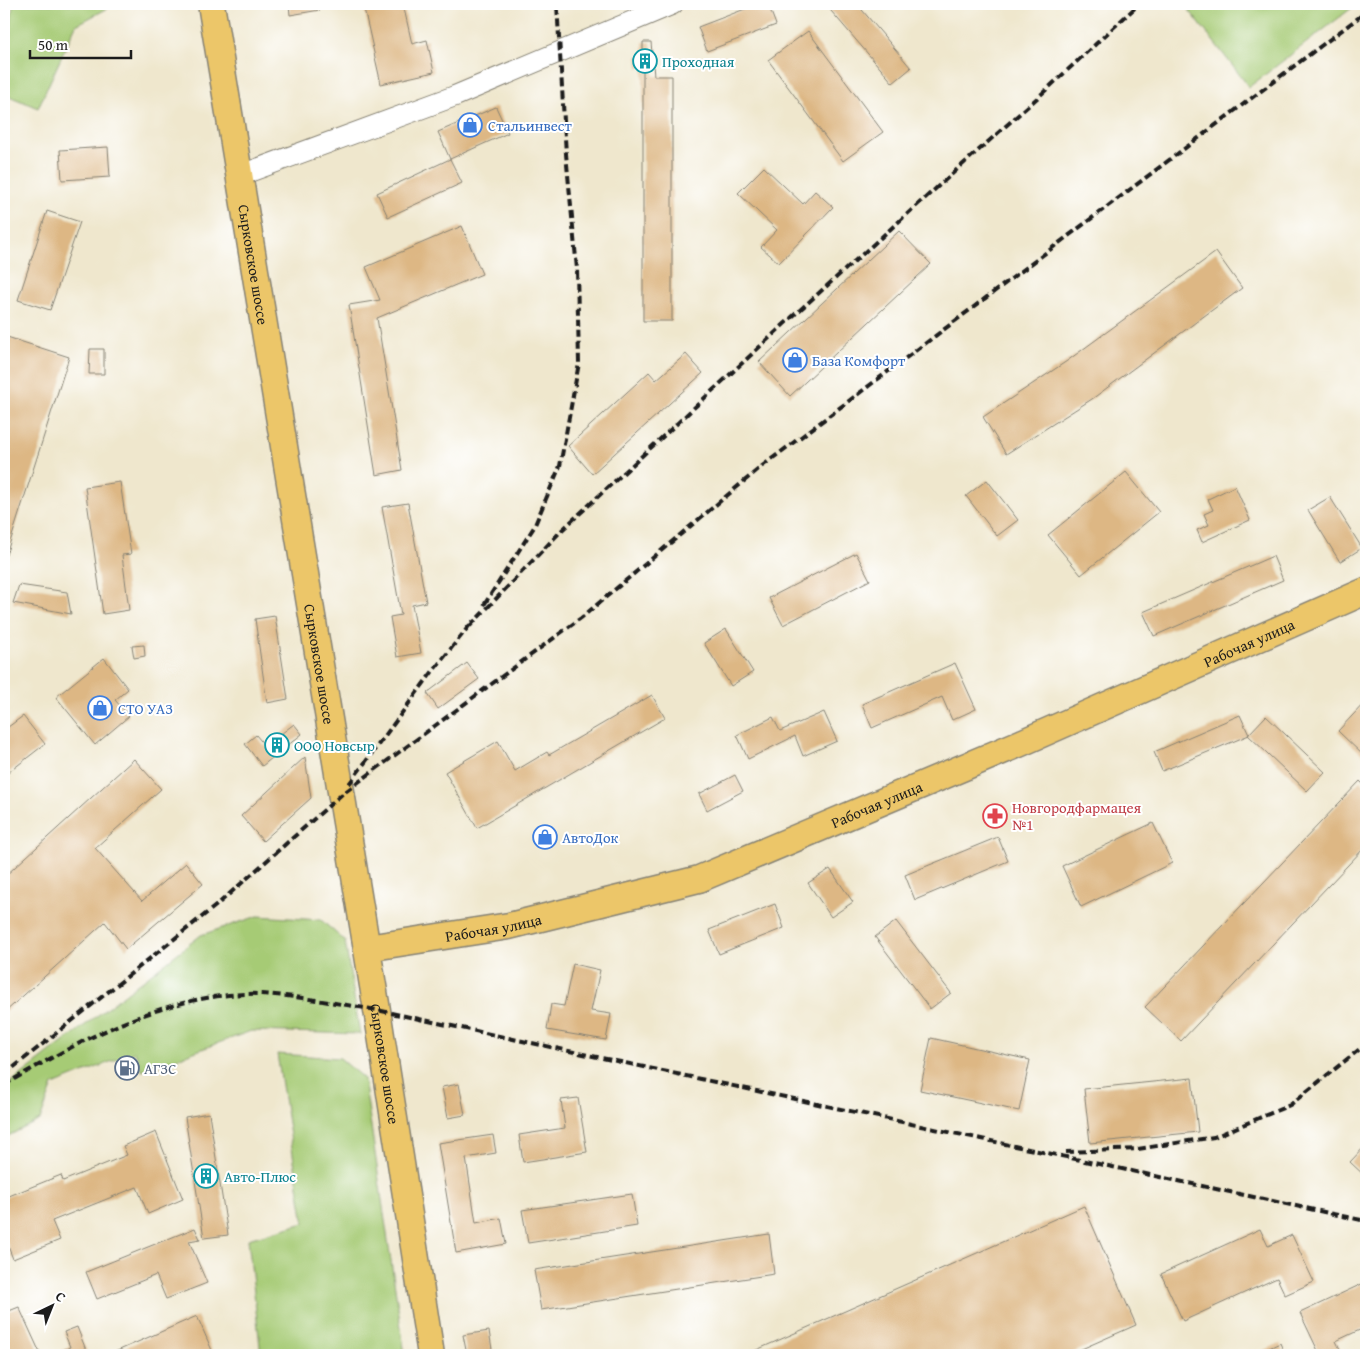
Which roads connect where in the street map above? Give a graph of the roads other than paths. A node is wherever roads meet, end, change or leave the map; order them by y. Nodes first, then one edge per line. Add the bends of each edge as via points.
1 (211, 4) edge
2 (673, 4) edge
3 (238, 176) junction
4 (1366, 591) edge
5 (367, 948) junction
6 (430, 1355) edge

1 - 3 main road, Сырковское шоссе
2 - 3 street via 455,96
3 - 5 main road, Сырковское шоссе
4 - 5 main road, Рабочая улица via 699,879 509,926
5 - 6 main road, Сырковское шоссе

